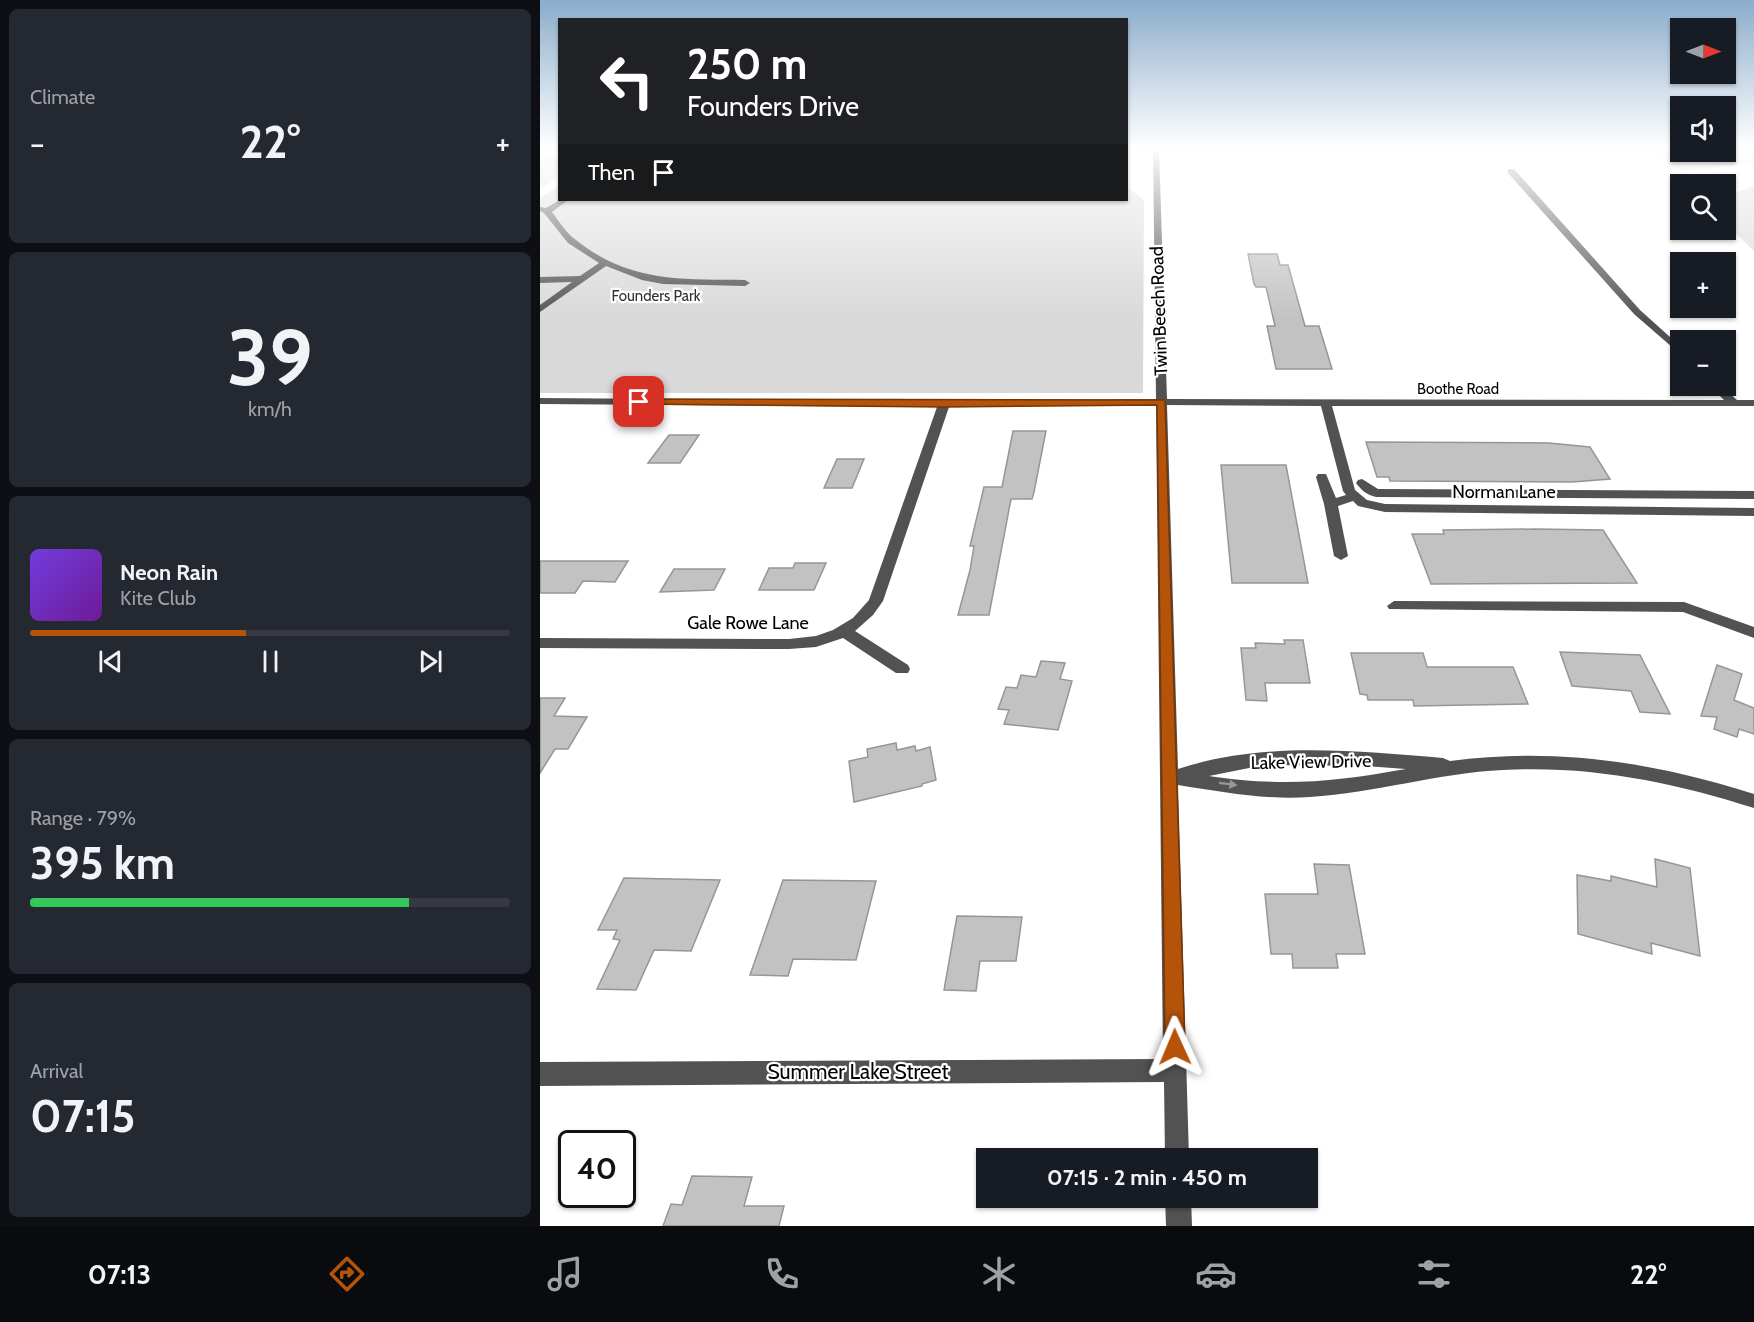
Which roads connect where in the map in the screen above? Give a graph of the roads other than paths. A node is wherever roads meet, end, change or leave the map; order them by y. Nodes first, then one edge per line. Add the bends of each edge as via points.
1 (1157, 205) edge
2 (1542, 205) edge
3 (543, 210) edge
4 (605, 263) junction
5 (582, 279) junction
6 (540, 280) edge
7 (745, 283) dead end
8 (540, 309) edge
9 (1670, 342) edge
10 (1726, 396) edge
11 (540, 401) edge
12 (1162, 402) junction
13 (944, 404) junction
14 (1326, 404) junction
15 (1734, 404) junction
16 (1754, 404) edge
17 (1322, 477) dead end
18 (1362, 483) dead end
19 (1754, 495) edge
20 (1354, 496) junction
21 (1331, 504) junction
22 (1754, 512) edge
23 (1341, 556) dead end
24 (1394, 606) dead end
25 (845, 632) junction
26 (1754, 633) edge
27 (540, 643) edge
28 (902, 669) dead end
29 (1466, 766) junction
30 (1170, 777) junction
31 (1754, 801) edge
32 (1175, 1070) junction
33 (540, 1074) edge
34 (1177, 1148) edge
35 (1178, 1208) edge
36 (1179, 1226) edge

1 - 12 street, Twin Beech Road
2 - 9 street via 1637,312
3 - 4 street via 571,241
4 - 5 street
4 - 7 street via 663,281
5 - 6 street
5 - 8 street
10 - 15 street
11 - 13 street, Boothe Road
12 - 13 street, Boothe Road
12 - 14 street, Boothe Road
12 - 30 street, Twin Beech Road
13 - 25 street, Gale Rowe Lane via 876,601
14 - 15 street, Boothe Road
14 - 20 street via 1349,491
15 - 16 street, Boothe Road
17 - 21 street
18 - 19 street via 1376,493
20 - 21 street
20 - 22 street, Norman Lane via 1363,503 1385,508
21 - 23 street
24 - 26 street via 1674,606
25 - 27 street, Gale Rowe Lane via 814,643
25 - 28 street
29 - 30 street, Lake View Drive via 1264,758
30 -> 29 street, Lake View Drive via 1285,791 1350,787
29 - 31 street, Lake View Drive via 1529,761 1595,765 1663,775
30 - 32 street, Twin Beech Road
32 - 33 street, Summer Lake Street
32 - 34 street, Twin Beech Road
35 - 36 street

